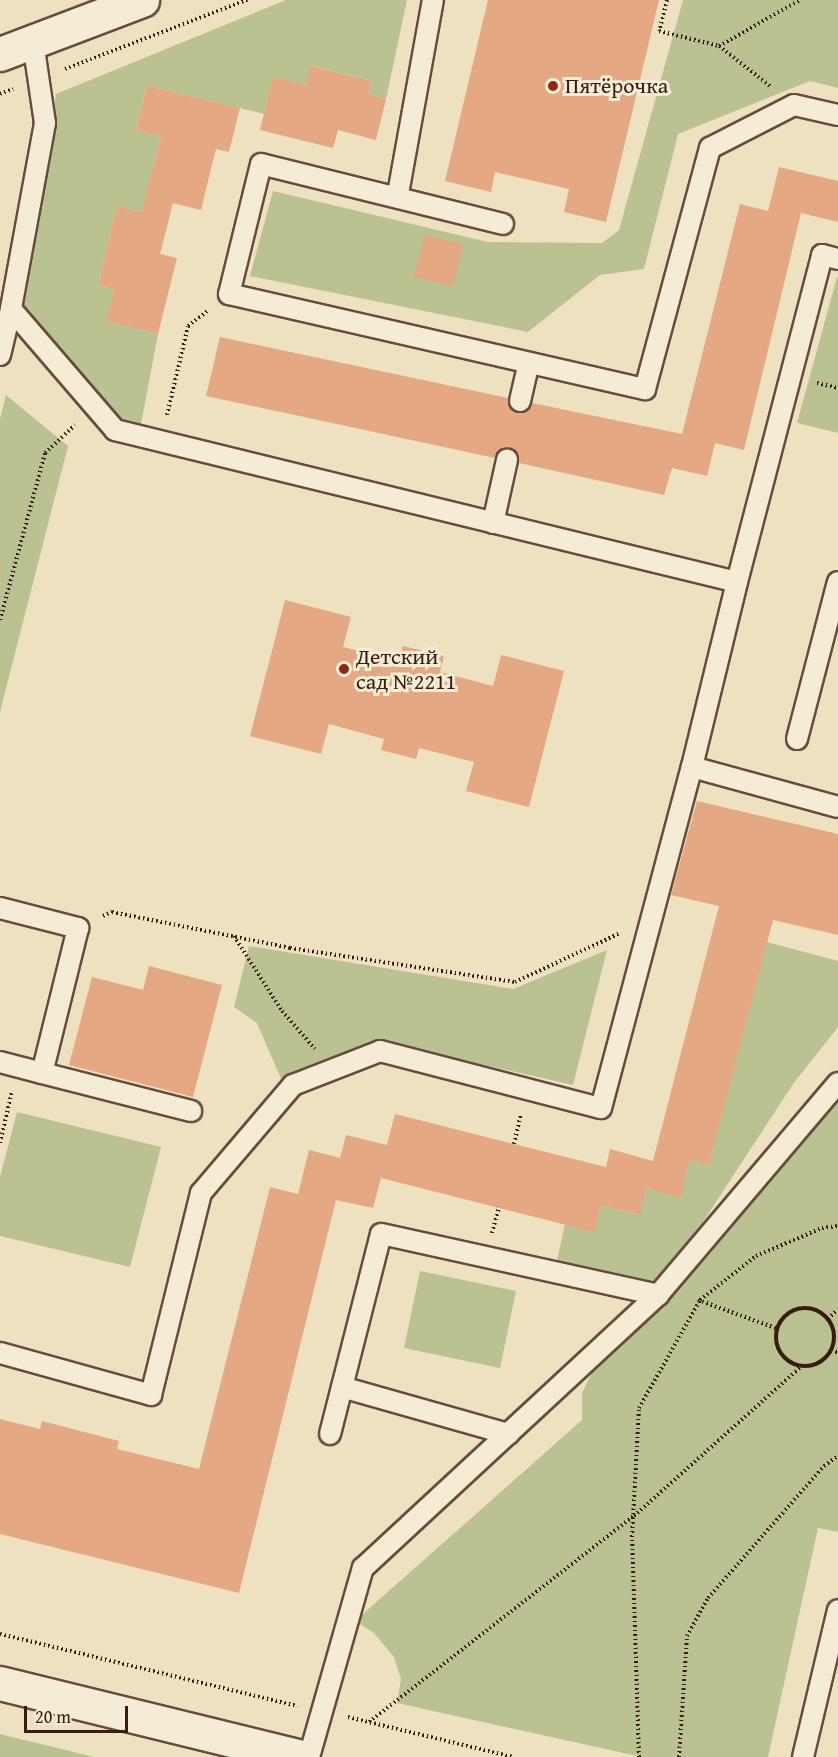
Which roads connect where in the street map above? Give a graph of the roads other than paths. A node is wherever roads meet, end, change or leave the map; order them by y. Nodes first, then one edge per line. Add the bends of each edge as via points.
1 (142, 0) edge
2 (433, 0) edge
3 (33, 42) junction
4 (0, 54) edge
5 (838, 115) edge
6 (398, 194) junction
7 (503, 224) dead end
8 (838, 259) edge
9 (11, 309) junction
10 (0, 356) edge
11 (529, 363) junction
12 (520, 401) dead end
13 (507, 460) dead end
14 (493, 523) junction
15 (737, 582) junction
16 (838, 582) edge
17 (797, 739) dead end
18 (692, 767) junction
19 (838, 807) edge
20 (0, 908) edge
21 (9, 1065) edge
22 (42, 1073) junction
23 (838, 1083) edge
24 (190, 1111) dead end
25 (658, 1295) junction
26 (0, 1353) edge
27 (342, 1387) junction
28 (330, 1434) dead end
29 (508, 1434) junction
30 (838, 1610) edge
31 (0, 1683) edge
32 (302, 1757) edge
33 (309, 1757) edge
34 (803, 1757) edge

1 - 3 street
2 - 6 lane
3 - 4 street
3 - 9 lane via 45,123
5 - 11 lane via 794,105 710,148 645,389
6 - 7 lane
6 - 11 lane via 261,164 229,294
8 - 15 lane via 822,255
9 - 10 lane
9 - 14 lane via 115,430
11 - 12 lane
13 - 14 lane
14 - 15 lane
15 - 18 lane
16 - 17 lane
18 - 19 lane
18 - 26 lane via 601,1108 380,1051 293,1085 201,1193 151,1395
20 - 22 lane via 78,928
21 - 22 lane
22 - 24 lane
23 - 25 lane
25 - 27 lane via 381,1234
25 - 29 lane
27 - 28 lane
27 - 29 lane
29 - 33 lane via 363,1568
30 - 34 lane
31 - 32 street

